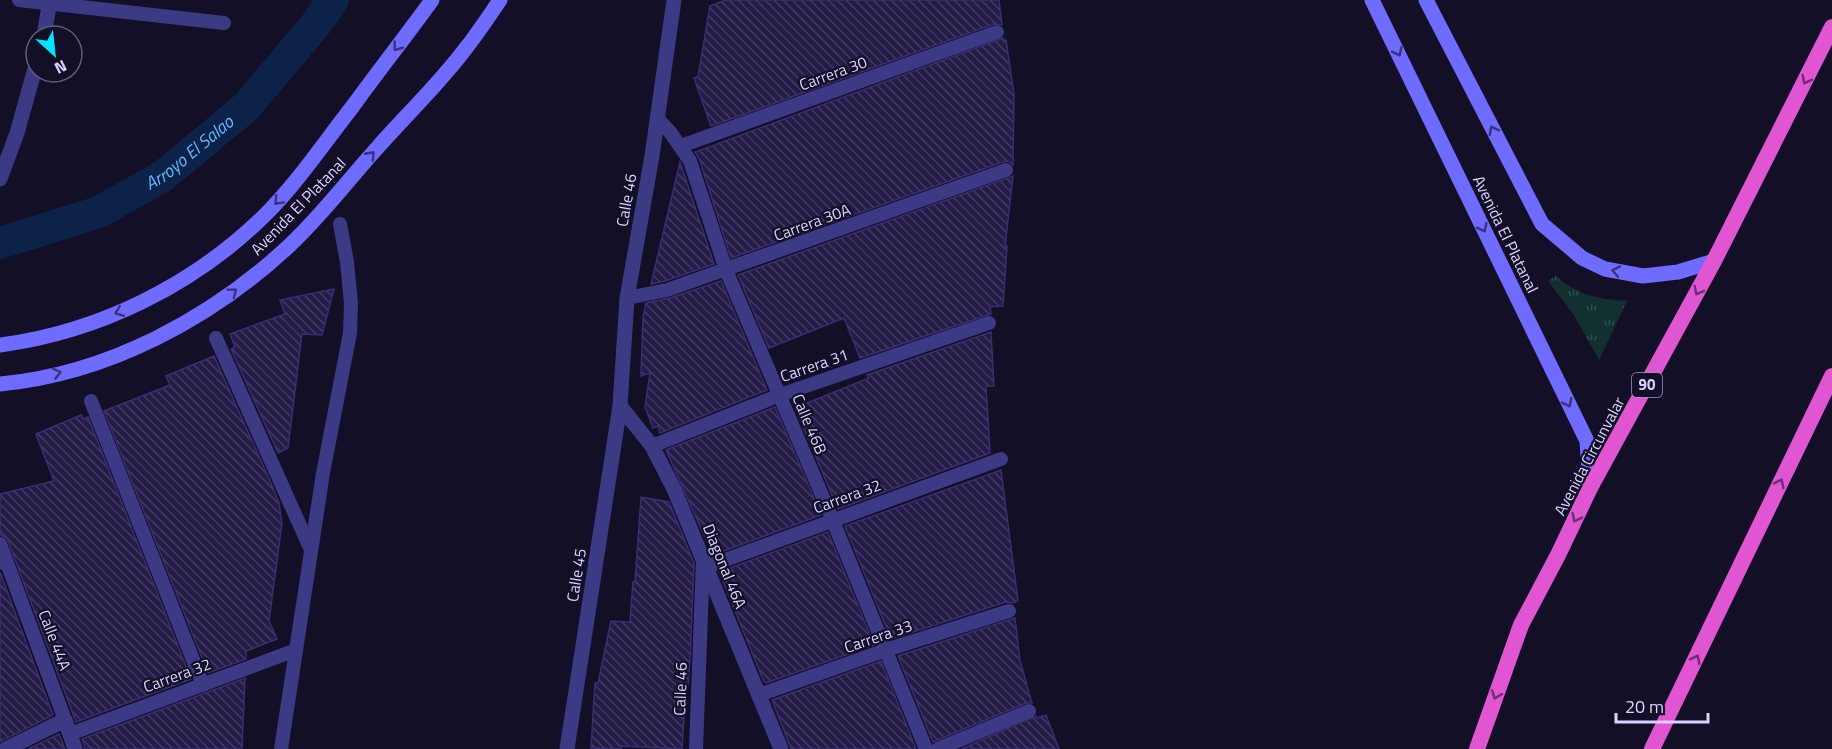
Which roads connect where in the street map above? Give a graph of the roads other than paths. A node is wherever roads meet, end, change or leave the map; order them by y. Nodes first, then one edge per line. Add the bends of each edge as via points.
1 (19, 0) edge
2 (432, 0) edge
3 (500, 0) edge
4 (1372, 0) edge
5 (1426, 0) edge
6 (49, 2) edge
7 (678, 2) edge
8 (224, 23) dead end
9 (46, 24) edge
10 (1832, 27) edge
11 (997, 32) dead end
12 (31, 84) edge
13 (657, 117) junction
14 (681, 146) junction
15 (1006, 170) dead end
16 (0, 179) edge
17 (340, 224) dead end
18 (1714, 261) junction
19 (726, 270) junction
20 (627, 298) junction
21 (989, 323) dead end
22 (216, 338) dead end
23 (0, 345) edge
24 (1832, 376) edge
25 (0, 384) edge
26 (780, 395) junction
27 (92, 401) dead end
28 (620, 406) junction
29 (652, 446) junction
30 (1001, 459) dead end
31 (1590, 488) junction
32 (833, 521) junction
33 (0, 544) edge
34 (312, 551) junction
35 (3, 561) edge
36 (705, 563) junction
37 (1009, 611) dead end
38 (296, 650) junction
39 (886, 650) junction
40 (203, 685) junction
41 (759, 695) junction
42 (1029, 711) dead end
43 (70, 734) edge
44 (6, 749) edge
45 (281, 749) edge
46 (567, 749) edge
47 (696, 749) edge
48 (781, 749) edge
49 (926, 749) edge
50 (938, 749) edge
51 (1477, 749) edge
52 (1652, 749) edge

1 - 6 lane
2 -> 23 main road, Avenida El Platanal via 292,185 234,243 175,284 130,308 46,337
25 -> 3 main road, Avenida El Platanal via 102,361 146,343 186,323 259,273 292,243 465,50
4 -> 31 main road, Avenida El Platanal via 1587,441
18 -> 5 main road via 1678,272 1643,276 1605,269 1582,258 1542,224
6 - 8 lane
6 - 9 street
7 - 13 street, Calle 46
10 -> 18 highway, Avenida Circunvalar / 90
11 - 14 lane, Carrera 30
12 - 16 street
13 - 14 lane, Calle 46B
13 - 20 street, Calle 46
14 - 19 lane, Calle 46B via 690,161
15 - 19 lane, Carrera 30A
17 - 34 lane via 351,303 350,333
18 -> 31 highway, Avenida Circunvalar / 90
19 - 20 lane, Carrera 30A via 667,290
19 - 26 lane, Calle 46B
20 - 28 street, Calle 46
21 - 26 lane, Carrera 31
22 - 34 lane
52 -> 24 highway
26 - 29 lane, Carrera 31
26 - 32 lane, Calle 46B
27 - 40 lane
28 - 29 street, Diagonal 46A
28 - 46 street, Calle 45
29 - 36 street, Diagonal 46A
30 - 32 lane, Carrera 32
31 -> 51 highway, Avenida Circunvalar / 90 via 1521,625
32 - 36 lane, Carrera 32
32 - 39 lane, Calle 46B
33 - 35 lane, Calle 44A
34 - 38 lane
35 - 43 lane, Calle 44A
36 - 41 street, Diagonal 46A
36 - 47 lane, Calle 46
37 - 39 lane, Carrera 33
38 - 40 lane, Carrera 32
38 - 45 lane
39 - 41 lane, Carrera 33
39 - 49 lane, Calle 46B
40 - 43 lane, Carrera 32
41 - 48 street, Diagonal 46A
42 - 50 lane
43 - 44 street, Carrera 32

